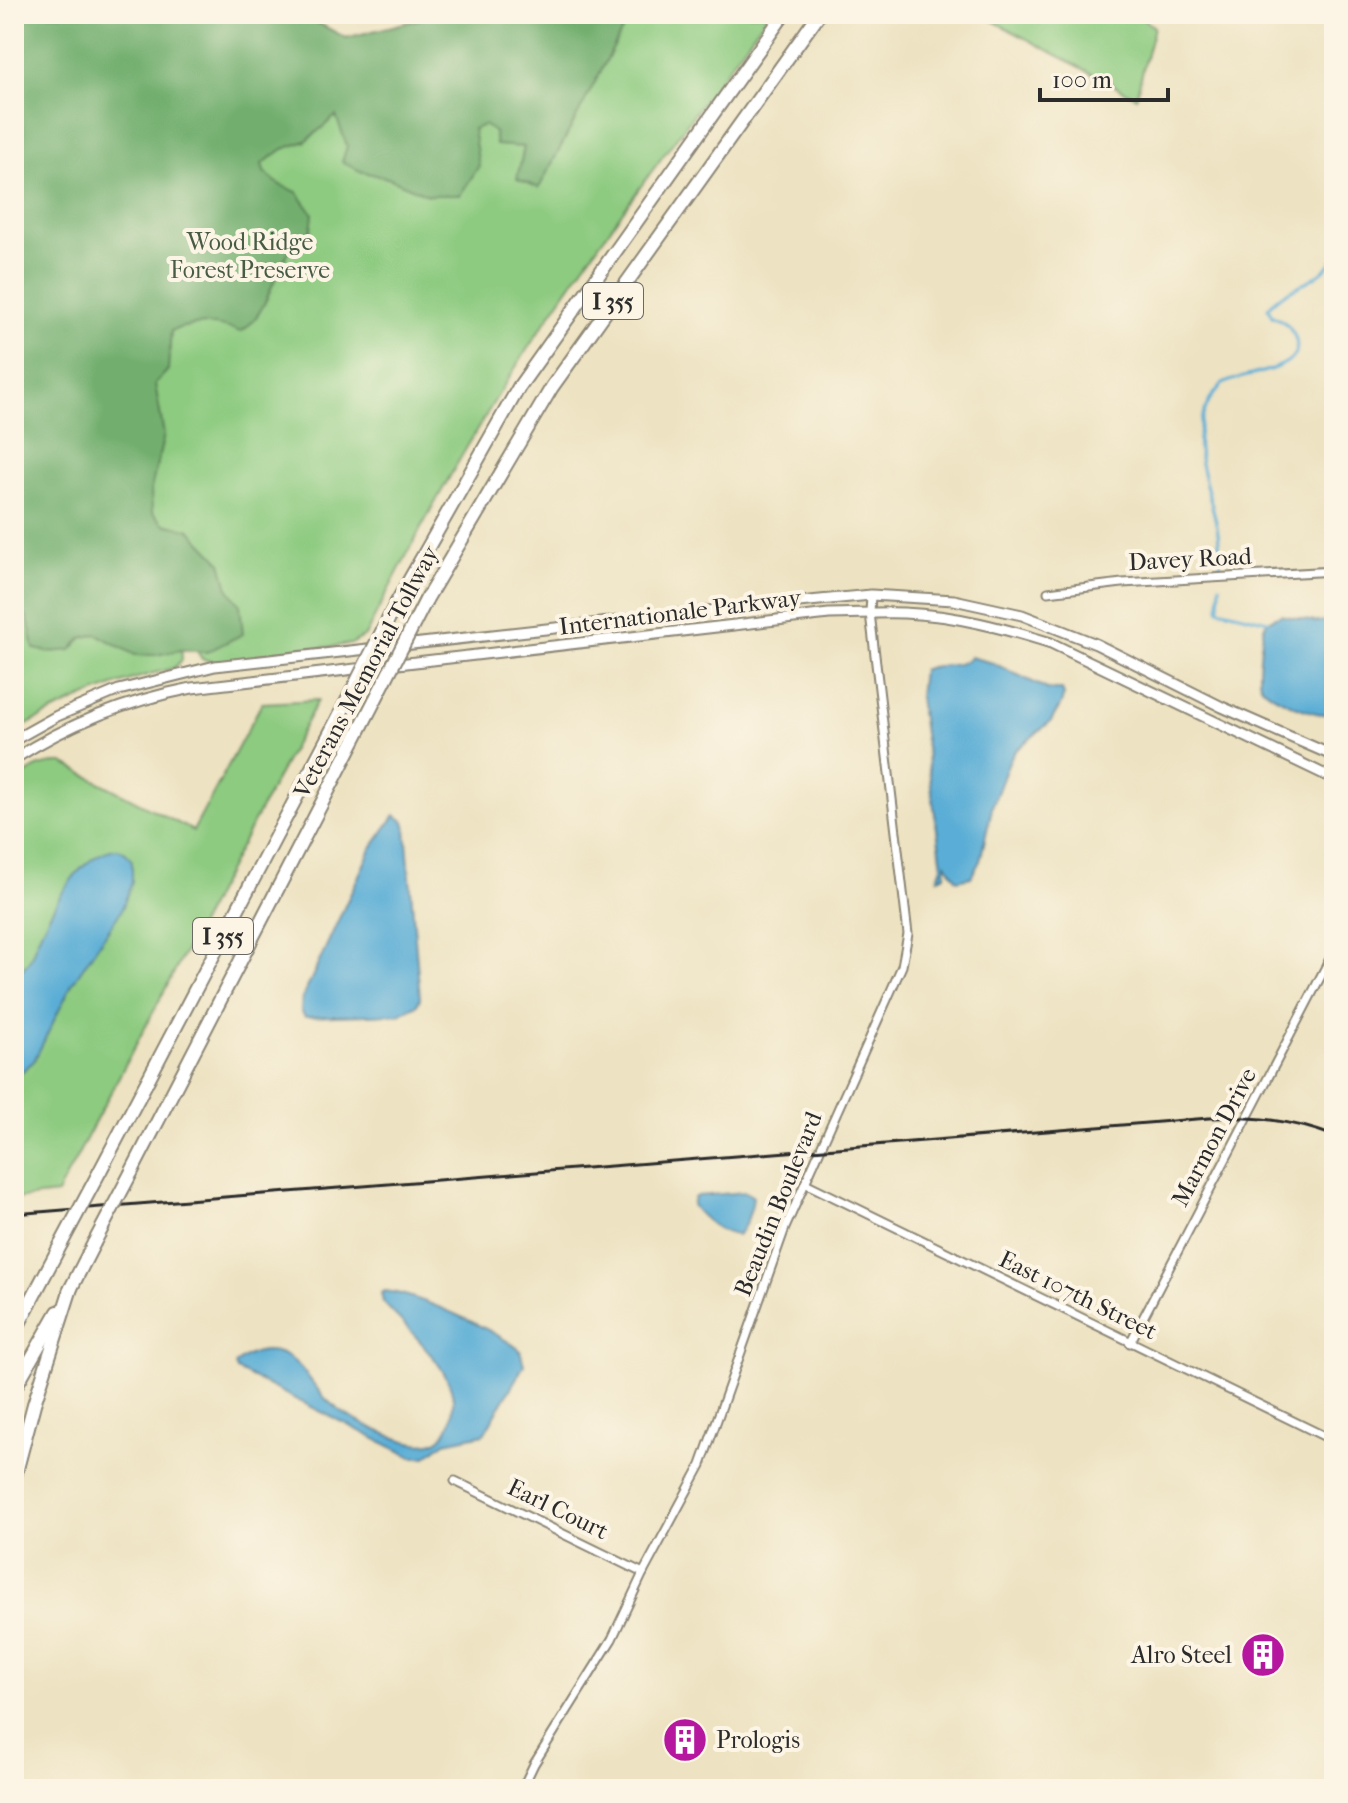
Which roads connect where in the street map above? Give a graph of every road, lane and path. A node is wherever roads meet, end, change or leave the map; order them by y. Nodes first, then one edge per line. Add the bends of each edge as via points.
1 (784, 14) edge
2 (819, 14) edge
3 (1334, 571) edge
4 (1048, 592) dead end
5 (871, 595) junction
6 (870, 613) junction
7 (14, 740) edge
8 (1334, 756) edge
9 (14, 759) edge
10 (1334, 779) edge
11 (1334, 951) edge
12 (805, 1183) junction
13 (71, 1288) junction
14 (14, 1333) edge
15 (1130, 1343) junction
16 (14, 1389) edge
17 (1334, 1441) edge
18 (14, 1480) edge
19 (455, 1481) dead end
20 (643, 1573) junction
21 (522, 1789) edge

1 - 14 highway, Veterans Memorial Tollway / I 355, bridge via 519,387 397,602
2 - 13 highway, Veterans Memorial Tollway / I 355, bridge via 552,387 426,600
3 - 4 street, Davey Road
5 - 6 street, Beaudin Boulevard
5 - 7 street, Internationale Parkway via 215,666 119,690
5 - 8 street, Internationale Parkway via 954,600 1022,615 1096,644
6 - 9 street, Internationale Parkway via 192,688 113,710
6 - 10 street, Internationale Parkway via 947,617 1051,643
6 - 12 street, Beaudin Boulevard via 908,934 902,966
11 - 15 street, Marmon Drive
12 - 15 street, East 107th Street
12 - 20 street, Beaudin Boulevard via 701,1465
13 - 16 highway, Veterans Memorial Tollway / I 355
13 - 18 highway
15 - 17 street, East 107th Street
19 - 20 street, Earl Court
20 - 21 street, Beaudin Boulevard via 612,1639

